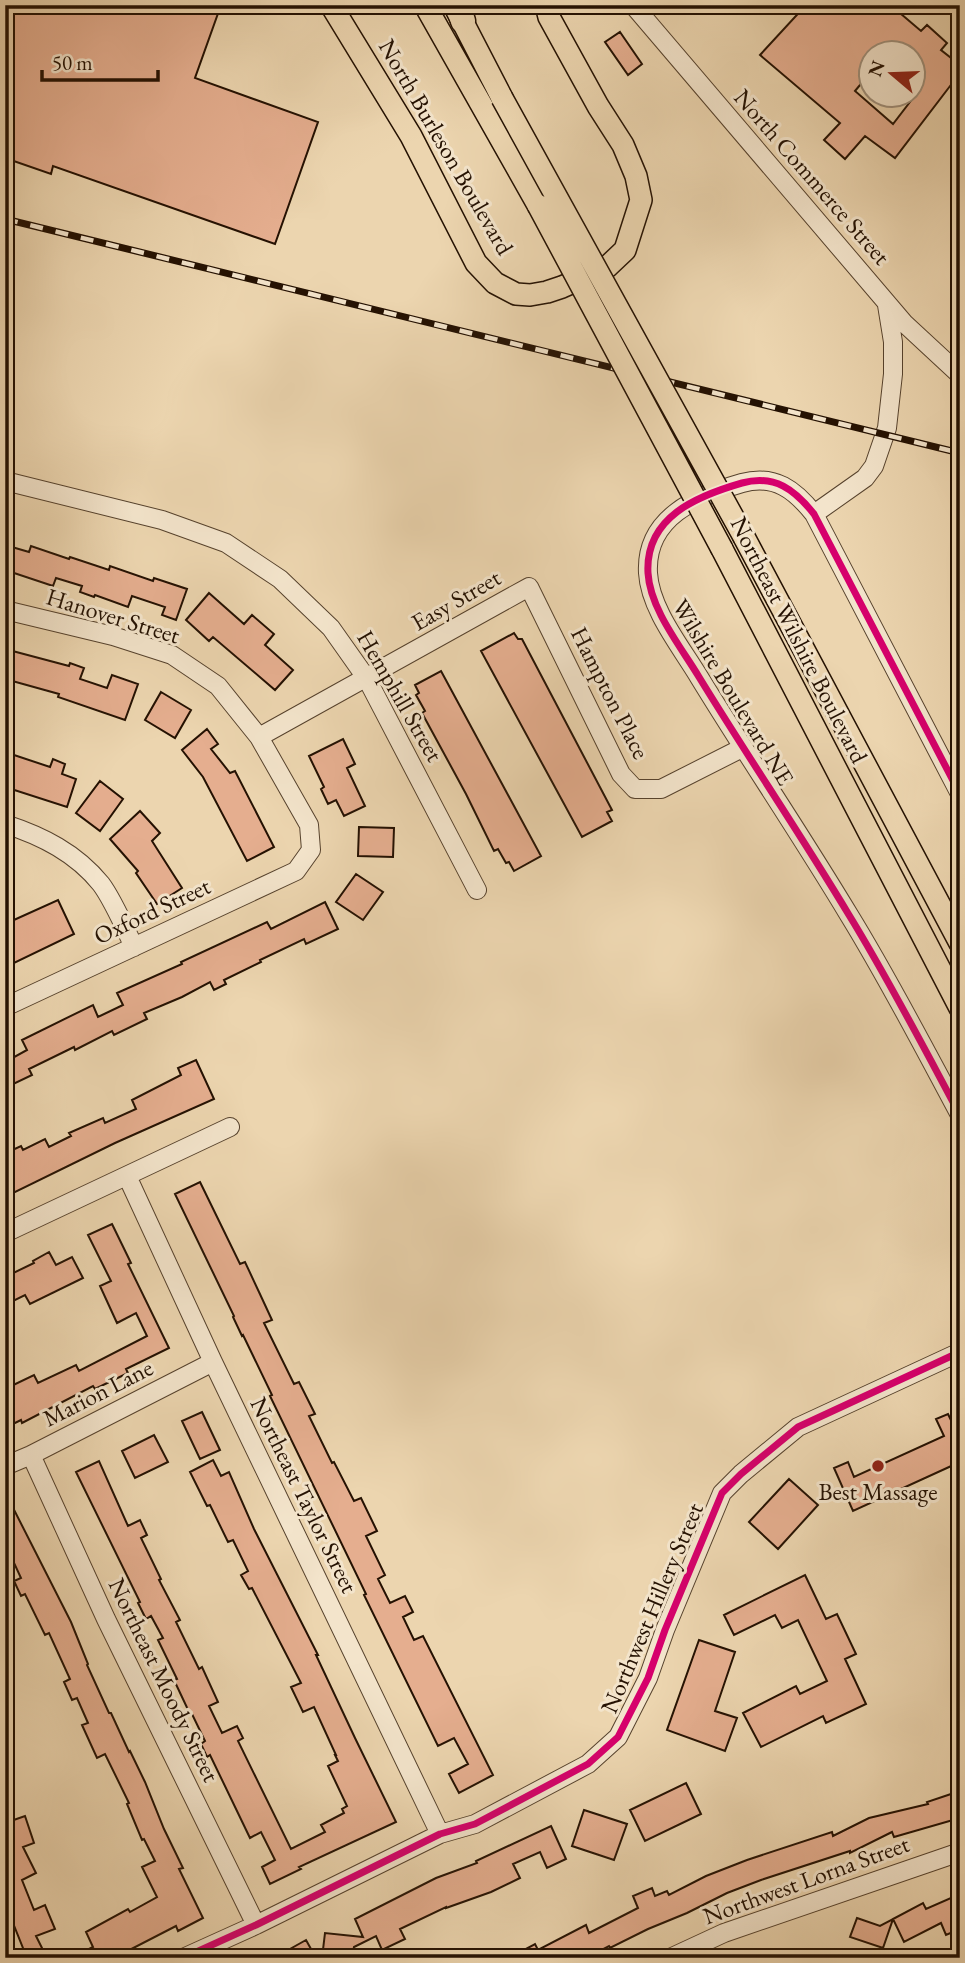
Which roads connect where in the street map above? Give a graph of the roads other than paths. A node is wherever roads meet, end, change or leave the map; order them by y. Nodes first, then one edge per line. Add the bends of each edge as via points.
1 (331, 5) edge
2 (425, 5) edge
3 (546, 5) edge
4 (633, 5) edge
5 (458, 11) edge
6 (887, 302) junction
7 (960, 375) edge
8 (5, 481) edge
9 (814, 514) junction
10 (529, 587) joint
11 (5, 610) edge
12 (367, 679) junction
13 (259, 737) junction
14 (742, 748) junction
15 (960, 794) edge
16 (5, 824) edge
17 (311, 850) joint
18 (477, 890) dead end
19 (960, 943) edge
20 (134, 947) junction
21 (5, 1007) edge
22 (960, 1008) edge
23 (960, 1115) edge
24 (230, 1127) dead end
25 (127, 1176) junction
26 (5, 1233) edge
27 (960, 1352) edge
28 (213, 1362) junction
29 (31, 1455) junction
30 (5, 1466) edge
31 (440, 1834) junction
32 (960, 1852) edge
33 (256, 1924) junction
34 (183, 1958) edge
35 (670, 1958) edge

1 - 3 main road, North Burleson Boulevard via 411,136 476,263 495,283 516,294 530,295 607,267 625,250 641,200 623,145
2 - 22 main road, Northeast Wilshire Boulevard, bridge via 722,549
4 - 6 street, North Commerce Street
5 - 19 main road, Northeast Wilshire Boulevard, bridge
6 - 7 street, North Commerce Street
6 - 9 street via 893,374 887,428 874,466 865,478
8 - 12 street, Hemphill Street via 162,520 226,543 280,579 314,611
9 - 14 street, Wilshire Boulevard NE via 799,495 774,481 751,481 709,493 675,512 652,540 648,573 656,607
9 - 15 street, Wilshire Boulevard NE
10 - 12 street, Easy Street
10 - 14 street, Hampton Place via 621,775 635,789 661,789
11 - 13 street, Hanover Street via 172,655 218,686
12 - 13 street, Easy Street
12 - 18 street, Hemphill Street
13 - 17 street, Hanover Street via 309,825
14 - 23 street, Wilshire Boulevard NE via 850,916
16 - 20 street via 32,832 73,855 102,885
17 - 20 street, Oxford Street via 296,871
20 - 21 street, Oxford Street
24 - 25 street
25 - 26 street
25 - 28 street, Northeast Taylor Street
27 - 31 street, Northwest Hillery Street via 798,1427 741,1474 722,1493 648,1678 618,1737 588,1764 547,1787 475,1824
28 - 29 street, Marion Lane
28 - 31 street, Northeast Taylor Street
29 - 30 street, Marion Lane
29 - 33 street, Northeast Moody Street
31 - 33 street, Northwest Hillery Street
32 - 35 street, Northwest Lorna Street via 724,1933
33 - 34 street, Northwest Hillery Street

